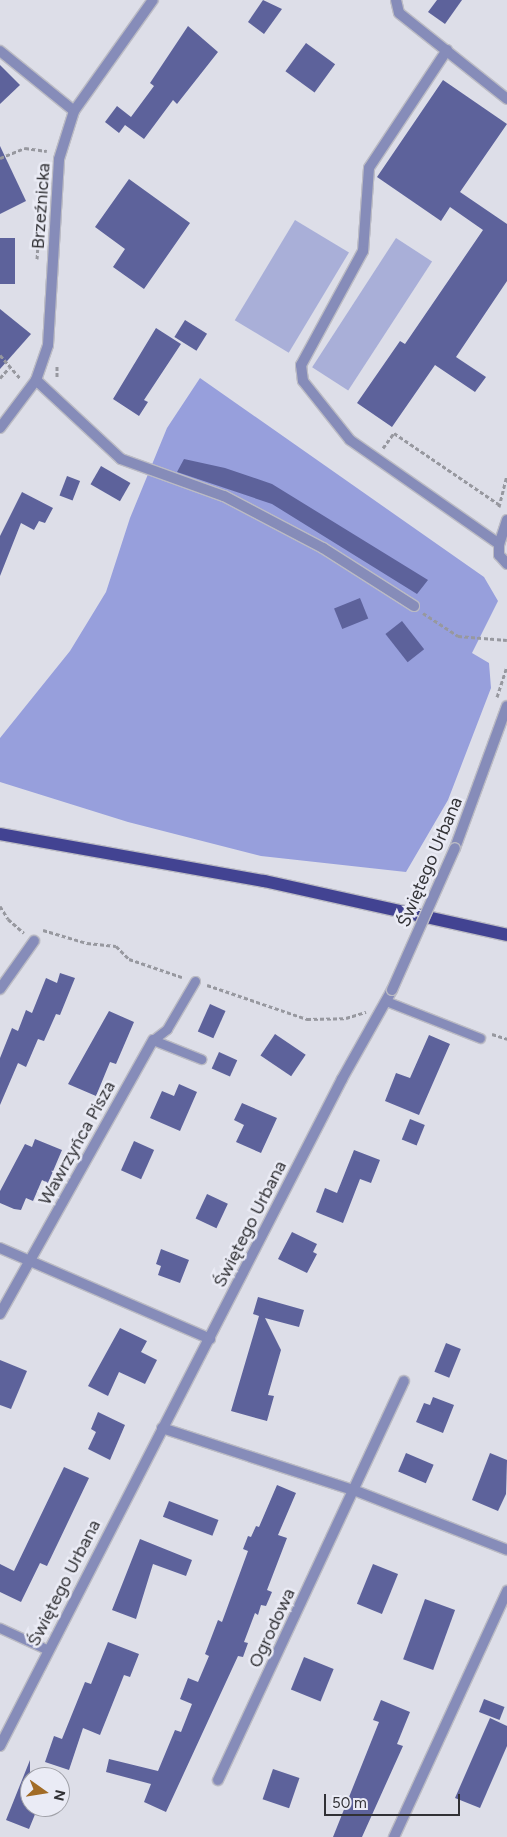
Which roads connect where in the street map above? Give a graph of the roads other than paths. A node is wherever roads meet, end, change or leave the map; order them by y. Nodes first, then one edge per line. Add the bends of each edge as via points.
1 (153, 0) edge
2 (396, 0) edge
3 (447, 50) junction
4 (0, 51) edge
5 (507, 99) edge
6 (74, 111) junction
7 (32, 378) junction
8 (0, 428) edge
9 (507, 520) edge
10 (499, 544) junction
11 (507, 564) edge
12 (414, 606) road end
13 (507, 706) edge
14 (0, 834) edge
15 (507, 935) edge
16 (34, 941) road end
17 (195, 981) road end
18 (0, 989) edge
19 (386, 1002) junction
20 (480, 1038) dead end
21 (153, 1040) junction
22 (202, 1058) dead end
23 (0, 1248) edge
24 (29, 1261) junction
25 (0, 1314) edge
26 (210, 1339) junction
27 (404, 1381) dead end
28 (162, 1428) junction
29 (356, 1490) junction
30 (507, 1550) edge
31 (507, 1591) edge
32 (0, 1628) edge
33 (48, 1650) junction
34 (0, 1746) edge
35 (218, 1780) dead end
36 (394, 1837) edge

1 - 6 street, Brzeźnicka
2 - 3 street via 399,14
3 - 5 street
3 - 10 street via 369,168 363,251 301,365 303,381 322,409 350,440
4 - 6 street
6 - 7 street, Brzeźnicka via 60,159 51,325
7 - 8 street, Brzeźnicka
7 - 12 street via 121,459 224,496 323,548
9 - 10 street
10 - 11 street via 499,555
13 - 19 street, Świętego Urbana, bridge via 455,848
14 - 15 main road via 264,881
16 - 18 street
17 - 21 lane via 167,1029
19 - 20 lane
19 - 26 street, Świętego Urbana via 342,1079
21 - 22 lane
21 - 24 street, Wawrzyńca Pisza
23 - 24 street
24 - 25 street, Wawrzyńca Pisza
24 - 26 street
26 - 28 street, Świętego Urbana
27 - 29 street, Ogrodowa
28 - 29 street
28 - 33 street, Świętego Urbana
29 - 30 street
29 - 35 street, Ogrodowa
31 - 36 street
32 - 33 lane
33 - 34 street, Świętego Urbana

